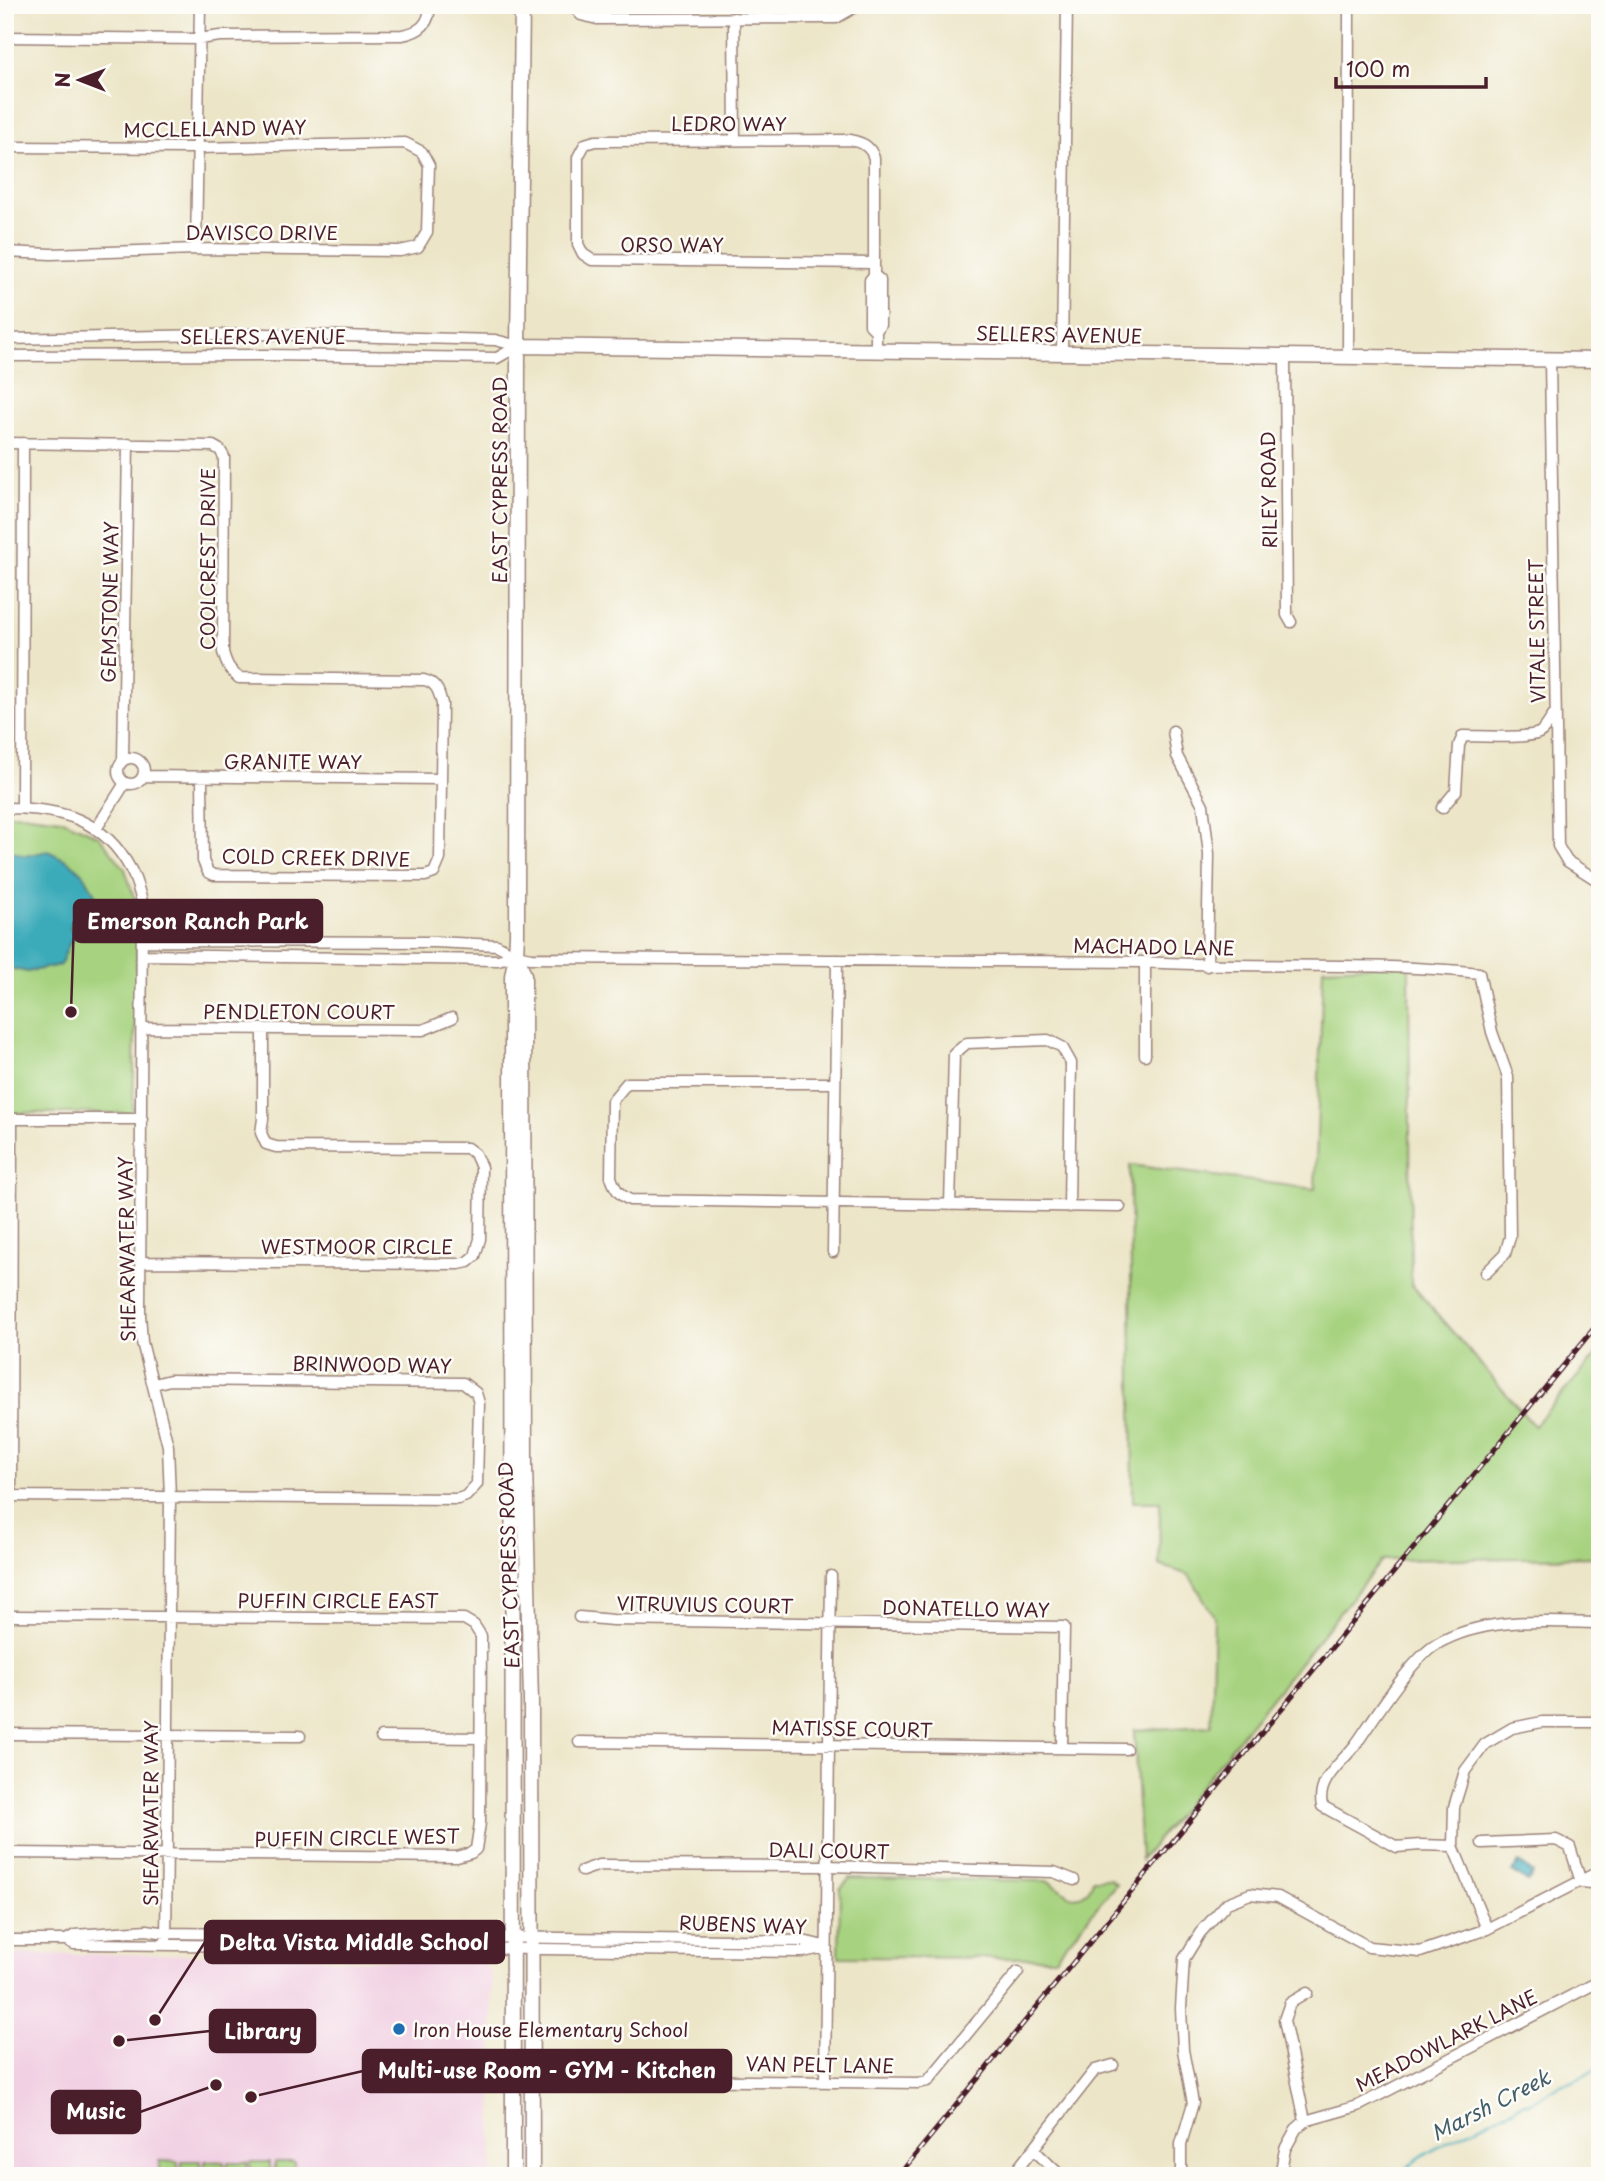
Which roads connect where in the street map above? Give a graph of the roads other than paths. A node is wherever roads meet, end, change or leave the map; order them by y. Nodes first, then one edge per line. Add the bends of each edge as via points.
1 (200, 5) edge
2 (430, 5) edge
3 (522, 5) edge
4 (572, 5) edge
5 (1067, 5) edge
6 (1349, 5) edge
7 (855, 7) dead end
8 (734, 19) junction
9 (5, 37) edge
10 (200, 39) junction
11 (735, 140) junction
12 (585, 144) joint
13 (5, 147) edge
14 (198, 148) junction
15 (422, 152) joint
16 (197, 249) junction
17 (5, 252) edge
18 (874, 262) junction
19 (5, 339) edge
20 (518, 346) junction
21 (876, 351) junction
22 (1062, 354) junction
23 (5, 356) edge
24 (1348, 356) junction
25 (1285, 357) junction
26 (1550, 360) junction
27 (1600, 360) edge
28 (5, 443) edge
29 (23, 443) junction
30 (128, 444) junction
31 (1291, 622) dead end
32 (1555, 712) junction
33 (1173, 731) dead end
34 (123, 760) junction
35 (144, 776) junction
36 (202, 778) junction
37 (441, 779) junction
38 (125, 783) junction
39 (5, 808) edge
40 (22, 808) junction
41 (1442, 808) dead end
42 (96, 829) junction
43 (1600, 882) edge
44 (143, 941) junction
45 (143, 955) junction
46 (516, 955) junction
47 (837, 960) junction
48 (1145, 962) junction
49 (1207, 966) junction
50 (452, 1018) dead end
51 (143, 1027) junction
52 (263, 1029) junction
53 (1145, 1055) dead end
54 (835, 1083) junction
55 (8, 1119) edge
56 (142, 1119) junction
57 (834, 1203) junction
58 (950, 1205) junction
59 (1069, 1207) junction
60 (1120, 1207) dead end
61 (833, 1252) dead end
62 (141, 1262) junction
63 (1486, 1273) dead end
64 (154, 1384) junction
65 (8, 1496) edge
66 (170, 1497) junction
67 (831, 1576) dead end
68 (12, 1616) dead end
69 (579, 1616) dead end
70 (169, 1617) junction
71 (830, 1623) junction
72 (1600, 1623) edge
73 (1600, 1722) edge
74 (5, 1734) edge
75 (168, 1735) junction
76 (300, 1736) dead end
77 (382, 1737) dead end
78 (481, 1738) junction
79 (579, 1742) dead end
80 (828, 1745) junction
81 (1062, 1748) junction
82 (1126, 1749) dead end
83 (1482, 1843) dead end
84 (1453, 1846) junction
85 (7, 1853) dead end
86 (168, 1855) junction
87 (826, 1866) junction
88 (582, 1871) dead end
89 (1600, 1871) edge
90 (1074, 1880) dead end
91 (1581, 1882) junction
92 (1600, 1884) edge
93 (1487, 1929) junction
94 (166, 1939) junction
95 (5, 1940) edge
96 (513, 1943) junction
97 (531, 1943) junction
98 (825, 1947) junction
99 (1018, 1972) dead end
100 (1600, 1981) edge
101 (1307, 1993) dead end
102 (1113, 2065) dead end
103 (569, 2079) dead end
104 (825, 2080) junction
105 (1306, 2121) junction
106 (1034, 2150) junction
107 (513, 2176) edge
108 (532, 2176) edge
109 (1012, 2176) edge
110 (1061, 2176) edge
111 (1181, 2176) edge
112 (1280, 2176) edge

1 - 10 street
2 - 10 street via 424,27 402,35
3 - 20 street, EAST CYPRESS ROAD
4 - 8 street via 581,15 597,19
5 - 22 street
6 - 24 street
7 - 8 street via 836,18
8 - 11 street
9 - 10 street
10 - 14 street
11 - 12 street, LEDRO WAY
11 - 18 street, LEDRO WAY via 851,140 871,149
12 - 18 street, ORSO WAY via 578,157 578,244 592,260
13 - 14 street, MCCLELLAND WAY
14 - 15 street, MCCLELLAND WAY via 405,143
14 - 16 street
15 - 16 street, DAVISCO DRIVE via 429,165 427,232 418,247 400,251
16 - 17 street, DAVISCO DRIVE
18 - 21 street via 874,275 880,280
19 - 20 street, SELLERS AVENUE via 265,334 495,340
20 - 21 street, SELLERS AVENUE
20 - 23 street, SELLERS AVENUE via 497,358
20 - 46 street, EAST CYPRESS ROAD
21 - 22 street, SELLERS AVENUE
22 - 25 street, SELLERS AVENUE
24 - 25 street, SELLERS AVENUE
24 - 26 street, SELLERS AVENUE
25 - 31 street, RILEY ROAD via 1287,615
26 - 27 street, SELLERS AVENUE
26 - 32 street, VITALE STREET
28 - 29 street, COOLCREST DRIVE
29 - 30 street, COOLCREST DRIVE
29 - 40 street
30 - 34 street, GEMSTONE WAY
30 - 37 street, COOLCREST DRIVE via 206,445 220,450 224,457 223,652 227,667 239,678 431,682 442,704
32 - 41 street via 1539,733 1463,736 1456,791
32 - 43 street, VITALE STREET via 1558,845 1567,862
33 - 49 street via 1177,756 1203,805 1209,853
34 - 35 street via 139,761
34 - 38 street via 118,772
35 - 36 street, GRANITE WAY
35 - 38 street via 134,785
36 - 37 street, GRANITE WAY
36 - 37 street, COLD CREEK DRIVE via 203,861 214,875 425,876 434,873 440,859
38 - 42 street
39 - 40 street, SHEARWATER WAY
40 - 42 street, SHEARWATER WAY via 46,809
42 - 44 street, SHEARWATER WAY via 109,838 131,870 142,901
44 - 45 street, SHEARWATER WAY
44 - 46 street via 435,942 497,945
45 - 46 street via 498,960
45 - 51 street, SHEARWATER WAY
46 - 47 street, MACHADO LANE
46 - 96 street, EAST CYPRESS ROAD via 512,976
46 - 97 street, EAST CYPRESS ROAD via 524,975 524,1465 531,1701
47 - 48 street, MACHADO LANE
47 - 54 street
48 - 49 street, MACHADO LANE
48 - 53 street
49 - 63 street, MACHADO LANE via 1479,973 1508,1077 1510,1237 1505,1254
50 - 52 street, PENDLETON COURT via 423,1030
51 - 52 street, PENDLETON COURT
51 - 56 street, SHEARWATER WAY
52 - 62 street, WESTMOOR CIRCLE via 261,1133 266,1144 467,1148 481,1167 479,1248 468,1262 459,1264
54 - 57 street
54 - 57 street via 627,1083 612,1101 611,1177 620,1196 630,1200
55 - 56 street
55 - 65 street
56 - 62 street, SHEARWATER WAY
57 - 58 street
57 - 61 street
58 - 59 street
58 - 59 street via 954,1054 967,1043 1048,1040 1062,1047 1071,1063
59 - 60 street
62 - 64 street, SHEARWATER WAY via 142,1342
64 - 66 street, SHEARWATER WAY via 168,1446
64 - 66 street, BRINWOOD WAY via 170,1380 456,1382 472,1388 479,1403 479,1475 467,1496 458,1499
65 - 66 street, BRINWOOD WAY
66 - 70 street, SHEARWATER WAY
67 - 71 street
68 - 70 street, PUFFIN CIRCLE EAST
69 - 71 street, VITRUVIUS COURT
70 - 75 street, SHEARWATER WAY
70 - 78 street, PUFFIN CIRCLE EAST via 464,1619 481,1636
71 - 80 street
71 - 81 street, DONATELLO WAY via 1064,1627
72 - 84 street via 1478,1627 1436,1645 1405,1675 1323,1784 1322,1806 1397,1847
73 - 84 street via 1542,1722 1512,1728 1485,1744 1465,1771 1454,1807
74 - 75 street
75 - 76 street
75 - 86 street, SHEARWATER WAY
77 - 78 street
78 - 86 street, PUFFIN CIRCLE WEST via 479,1840 471,1853 457,1857
79 - 80 street, MATISSE COURT
80 - 81 street, MATISSE COURT
80 - 87 street
81 - 82 street, MATISSE COURT
83 - 91 street via 1556,1840 1570,1847
84 - 93 street
85 - 86 street
86 - 94 street, SHEARWATER WAY
87 - 88 street, DALI COURT via 599,1865
87 - 90 street, DALI COURT via 1054,1872
87 - 98 street
89 - 91 street
91 - 92 street
91 - 93 street
93 - 111 street via 1420,1952 1382,1949 1369,1947 1278,1897 1250,1894 1227,1903 1184,1959 1183,2050 1193,2103 1181,2144
94 - 95 street via 74,1944 66,1940
94 - 96 street
96 - 97 street
96 - 107 street, EAST CYPRESS ROAD
97 - 98 street, RUBENS WAY via 803,1952
97 - 108 street, EAST CYPRESS ROAD
98 - 104 street
99 - 104 street, VAN PELT LANE via 928,2081
100 - 105 street, MEADOWLARK LANE via 1358,2106
101 - 105 street via 1290,2003 1284,2020
102 - 106 street via 1095,2070
103 - 104 street, VAN PELT LANE
105 - 112 street via 1286,2149
106 - 109 street
106 - 110 street

